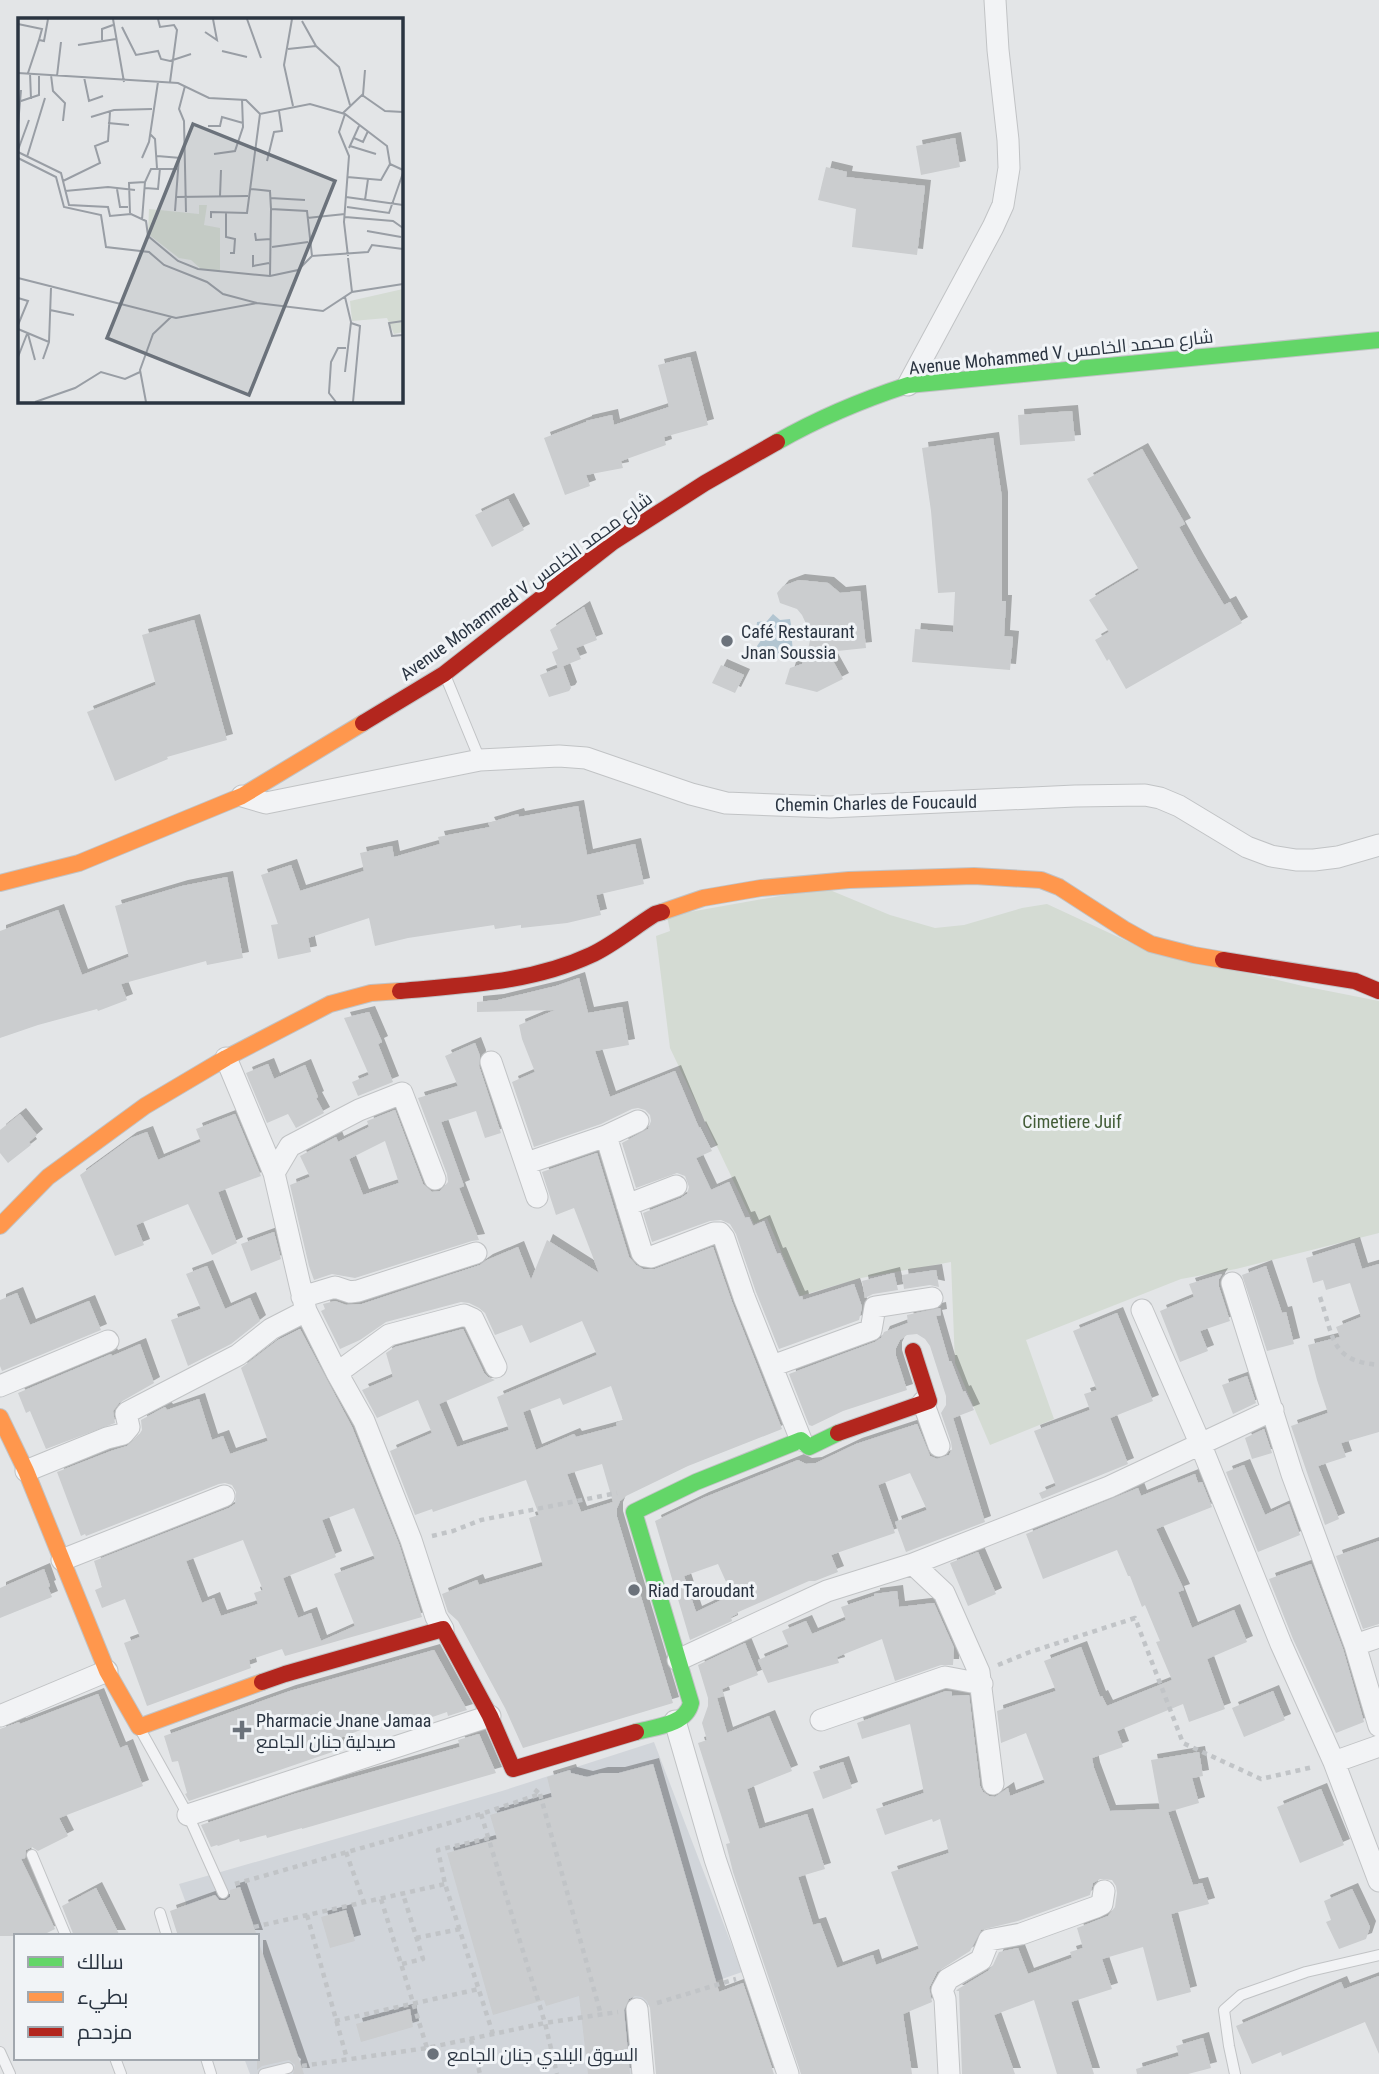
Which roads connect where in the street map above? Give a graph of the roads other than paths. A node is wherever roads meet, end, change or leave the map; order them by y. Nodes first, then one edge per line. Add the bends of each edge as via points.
1 (995, 0) edge
2 (1379, 340) edge
3 (908, 385) junction
4 (444, 674) junction
5 (480, 760) junction
6 (242, 796) junction
7 (1379, 845) edge
8 (0, 883) edge
9 (1379, 991) edge
10 (226, 1058) junction
11 (491, 1062) dead end
12 (638, 1121) dead end
13 (606, 1136) junction
14 (527, 1163) junction
15 (274, 1173) junction
16 (435, 1179) dead end
17 (676, 1186) dead end
18 (537, 1197) dead end
19 (628, 1205) junction
20 (0, 1226) edge
21 (475, 1253) dead end
22 (1232, 1283) dead end
23 (932, 1298) dead end
24 (304, 1304) junction
25 (1142, 1310) dead end
26 (107, 1342) dead end
27 (913, 1351) dead end
28 (772, 1366) junction
29 (496, 1367) dead end
30 (337, 1373) junction
31 (0, 1386) edge
32 (923, 1402) junction
33 (1273, 1410) junction
34 (0, 1417) edge
35 (801, 1440) junction
36 (1200, 1443) junction
37 (939, 1446) dead end
38 (26, 1471) junction
39 (224, 1496) dead end
40 (62, 1560) junction
41 (913, 1564) junction
42 (443, 1629) junction
43 (1379, 1637) edge
44 (1355, 1645) junction
45 (678, 1660) junction
46 (107, 1671) junction
47 (981, 1678) junction
48 (0, 1716) edge
49 (489, 1716) junction
50 (821, 1720) dead end
51 (675, 1721) junction
52 (1379, 1726) edge
53 (139, 1727) junction
54 (1379, 1746) edge
55 (1334, 1762) junction
56 (993, 1784) dead end
57 (188, 1815) junction
58 (32, 1855) dead end
59 (1379, 1881) edge
60 (222, 1890) road end
61 (1104, 1891) dead end
62 (160, 1913) dead end
63 (65, 1934) edge
64 (166, 1934) edge
65 (1379, 1955) edge
66 (637, 2009) road end
67 (0, 2052) edge
68 (284, 2055) dead end
69 (290, 2071) edge
70 (10, 2074) edge
71 (264, 2074) edge
72 (643, 2074) edge
73 (788, 2074) edge
74 (948, 2074) edge
75 (1235, 2074) edge

1 - 3 street via 1008,140 1003,205
2 - 3 street, Avenue Mohammed V شارع محمد الخامس
3 - 4 street, Avenue Mohammed V شارع محمد الخامس via 816,420 705,483 613,542
4 - 5 lane
4 - 6 street, Avenue Mohammed V شارع محمد الخامس
5 - 6 street, Chemin Charles de Foucauld via 266,803
5 - 7 street, Chemin Charles de Foucauld via 559,755 586,758 691,794 759,805 830,807 1144,795 1179,806 1247,847 1271,856 1314,860
6 - 8 street, Avenue Mohammed V شارع محمد الخامس via 79,863
9 - 10 street via 1355,981 1151,944 1041,880 974,876 849,880 703,898 655,914 592,955 494,983 371,993 330,1004
10 - 15 street
10 - 20 street via 145,1106 48,1177
11 - 14 street
12 - 13 street
13 - 14 street
13 - 19 street
14 - 18 street
15 - 16 street via 290,1146 402,1093
15 - 24 street
17 - 19 street
19 - 28 street via 645,1256 720,1233
21 - 24 street via 358,1291 335,1287
22 - 33 street
23 - 28 street via 875,1307 871,1330
24 - 30 street
24 - 38 street via 238,1355 128,1412 129,1427 123,1434
25 - 36 street
26 - 31 street
27 - 32 street via 929,1401
28 - 35 street
29 - 30 street via 473,1319 464,1315 389,1335
30 - 42 street via 363,1420
32 - 35 street via 809,1447
32 - 37 street
33 - 36 street
33 - 44 street
34 - 38 street
35 - 45 street via 634,1512
36 - 41 street via 1109,1487
36 - 55 street
38 - 40 street
39 - 40 street
40 - 46 street
41 - 45 street via 827,1591
41 - 47 street via 944,1593
42 - 49 street
42 - 53 street via 285,1674
43 - 44 street
44 - 52 street
45 - 51 street via 691,1703 686,1716
46 - 48 street
46 - 53 street
47 - 50 street via 944,1677
47 - 56 street
49 - 51 street via 513,1769
49 - 57 street
51 - 73 street via 715,1859
53 - 57 lane
54 - 55 street
55 - 59 street
57 - 60 lane
58 - 63 lane
61 - 74 street via 1102,1903 1096,1907 1021,1934 989,1940 981,1960 948,1979 942,1990
62 - 64 lane
65 - 75 lane via 1306,1972 1241,1995 1224,2010
66 - 72 street
67 - 70 lane
68 - 69 lane
69 - 71 lane

